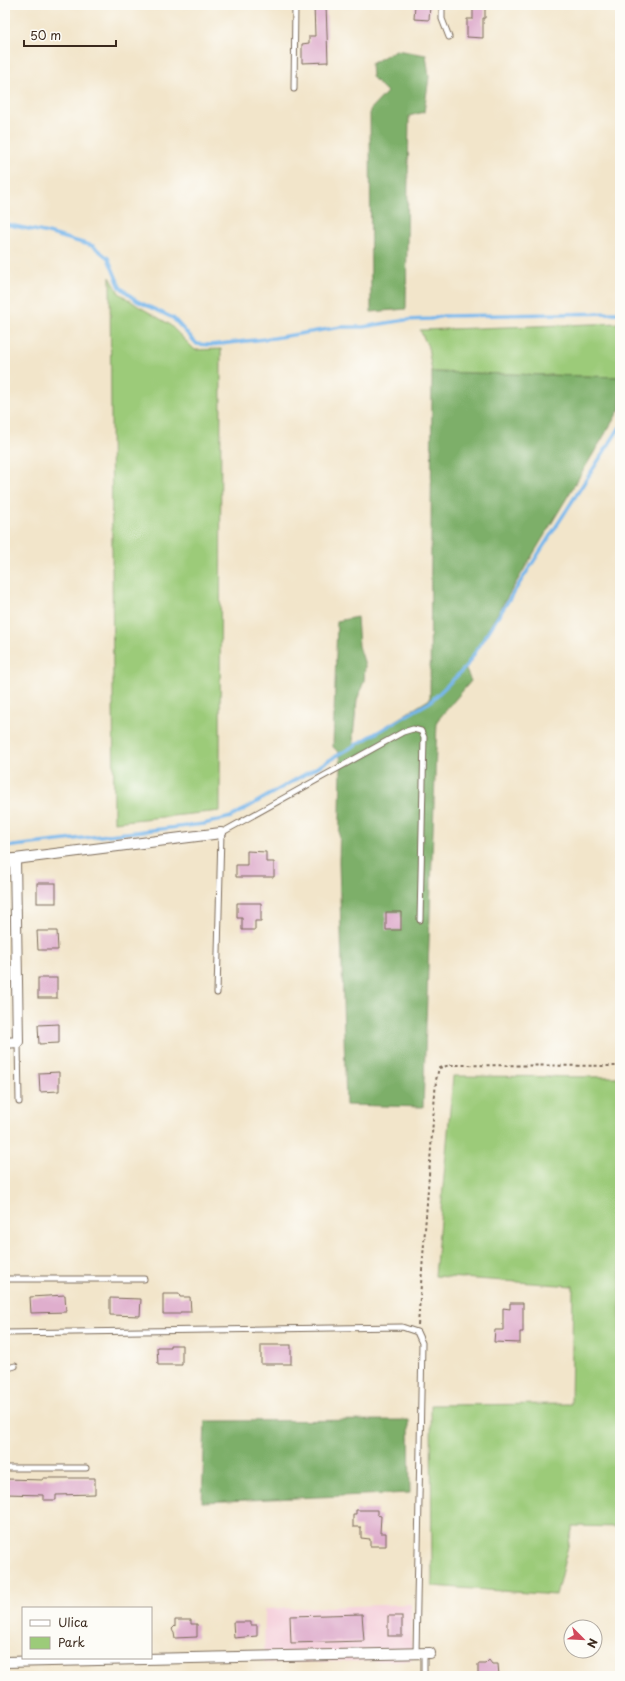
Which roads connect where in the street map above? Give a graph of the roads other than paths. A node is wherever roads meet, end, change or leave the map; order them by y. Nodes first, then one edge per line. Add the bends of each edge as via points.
1 (295, 5) edge
2 (442, 5) edge
3 (449, 37) dead end
4 (294, 89) dead end
5 (221, 833) junction
6 (10, 860) edge
7 (420, 920) dead end
8 (217, 993) dead end
9 (18, 1042) junction
10 (5, 1043) edge
11 (19, 1102) dead end
12 (5, 1279) edge
13 (144, 1279) dead end
14 (5, 1333) edge
15 (15, 1366) dead end
16 (5, 1369) edge
17 (5, 1468) edge
18 (86, 1468) dead end
19 (423, 1654) junction
20 (5, 1662) edge
21 (424, 1676) edge

1 - 4 lane
2 - 3 lane via 442,19
5 - 6 street
5 - 7 lane via 403,732 413,729 421,731 424,738
5 - 8 lane
6 - 9 street
9 - 10 street
9 - 11 lane
12 - 13 lane
14 - 19 lane via 402,1327 417,1332 422,1343
15 - 16 lane
17 - 18 lane
19 - 20 street
19 - 21 lane

